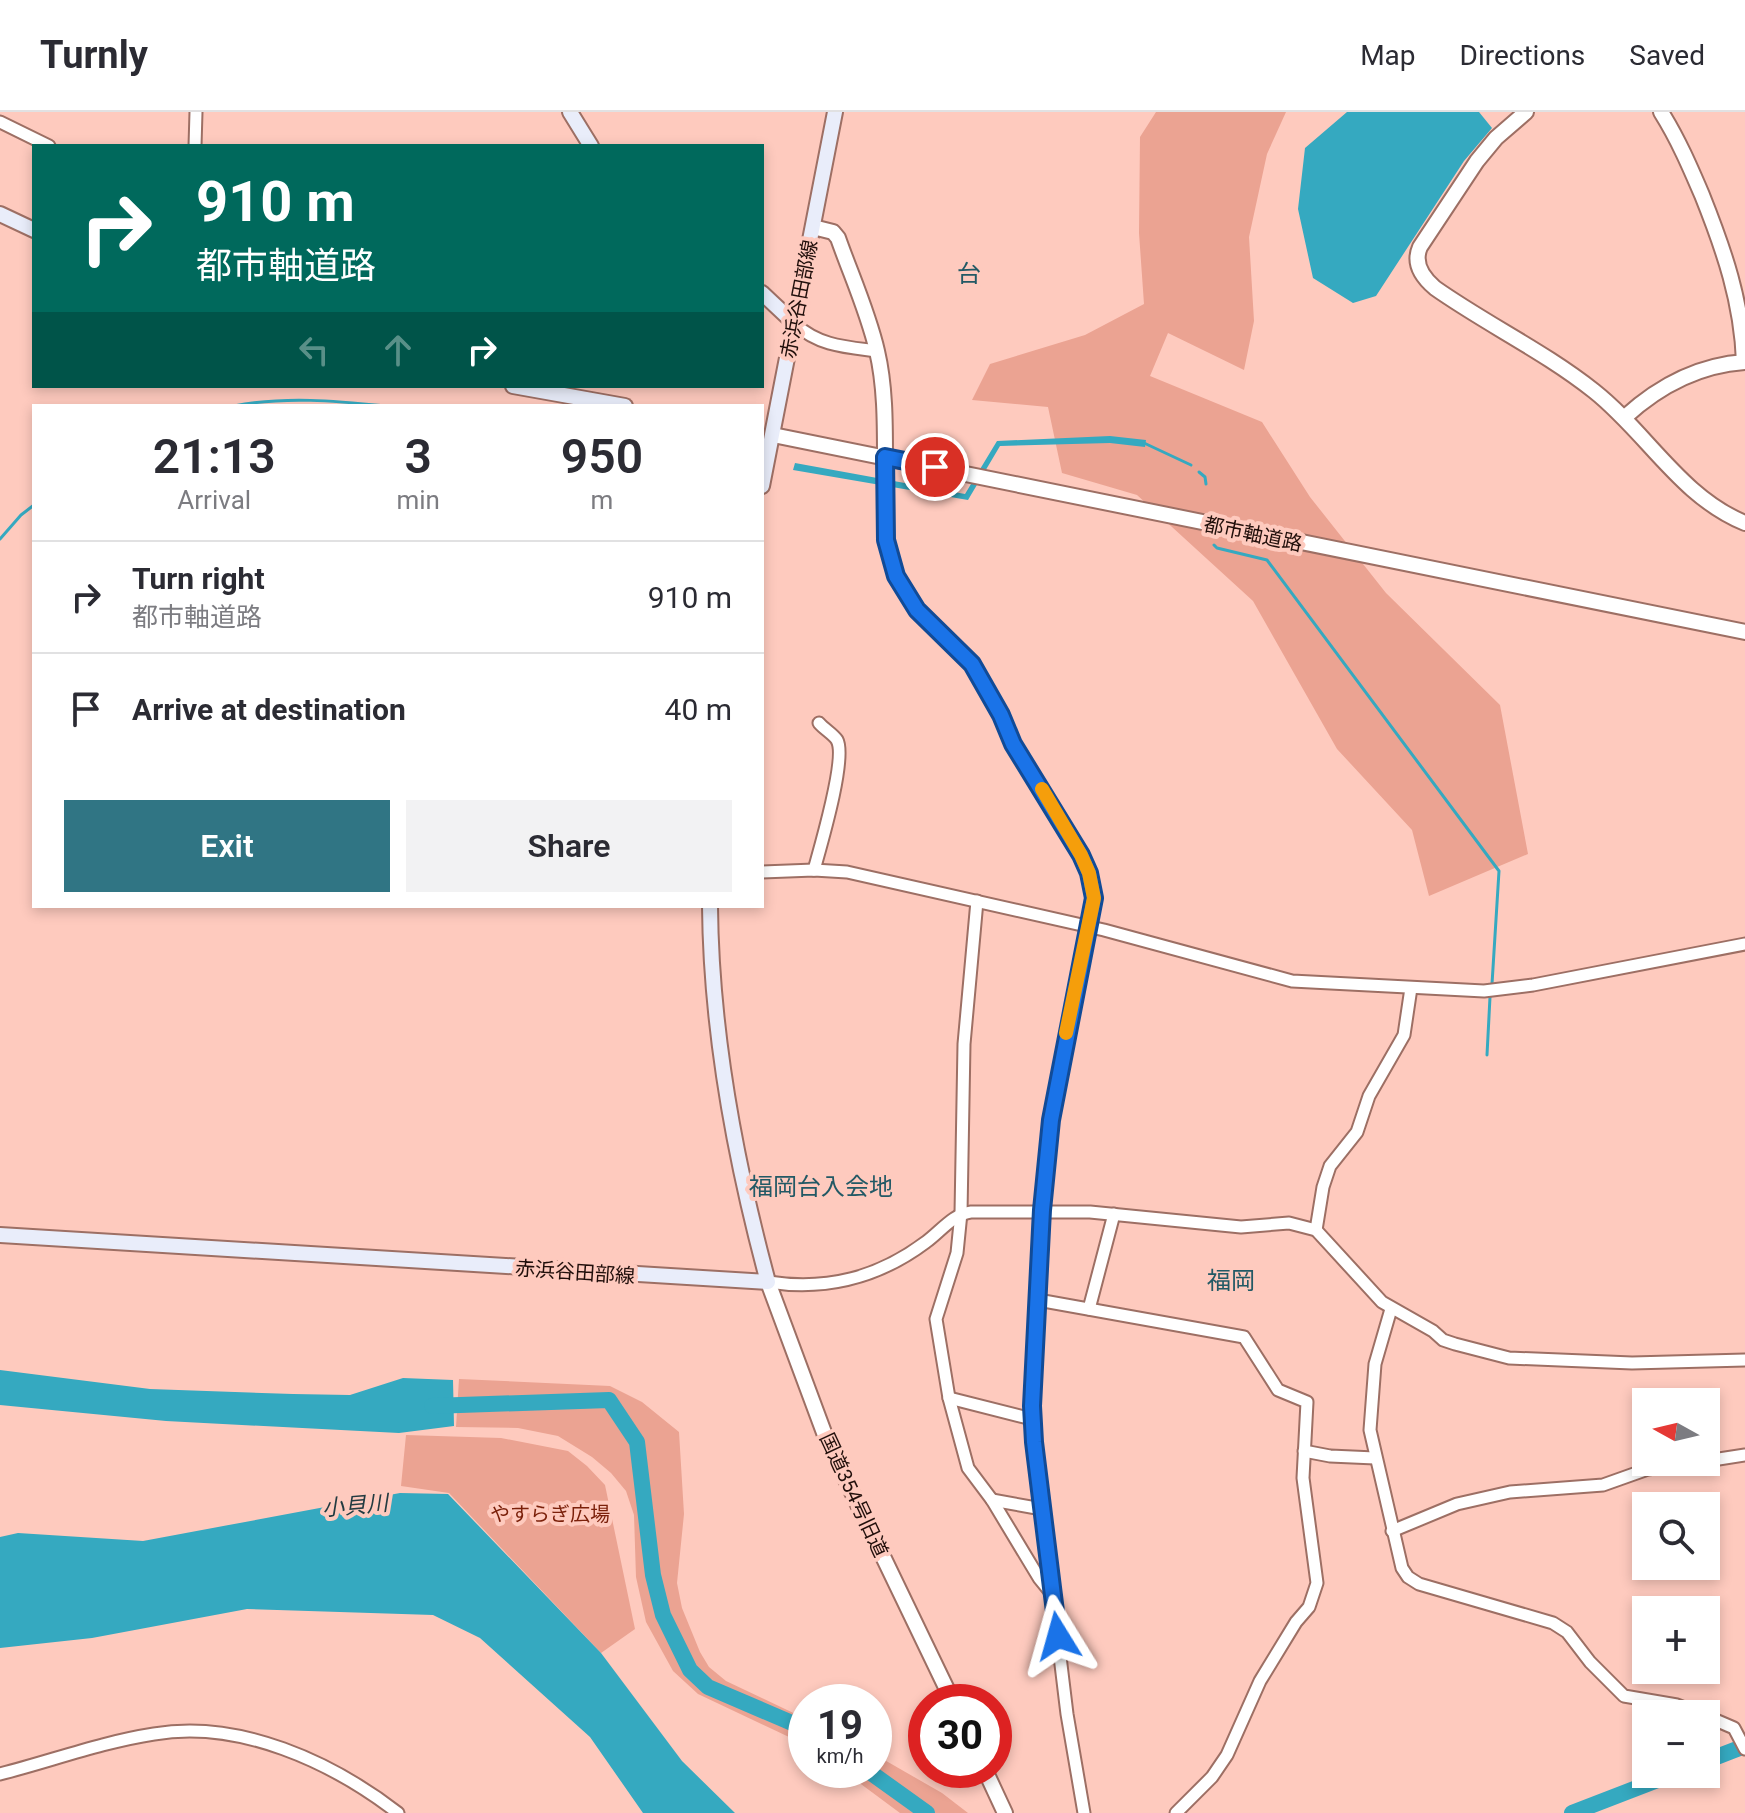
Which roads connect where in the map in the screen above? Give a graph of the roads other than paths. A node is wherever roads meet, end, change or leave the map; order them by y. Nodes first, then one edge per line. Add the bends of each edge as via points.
1 (196, 112) edge
2 (570, 112) edge
3 (835, 112) edge
4 (1526, 112) edge
5 (1661, 112) edge
6 (0, 122) edge
7 (45, 144) edge
8 (195, 144) edge
9 (590, 144) edge
10 (0, 214) edge
11 (813, 227) junction
12 (32, 229) edge
13 (764, 295) edge
14 (795, 324) junction
15 (877, 351) junction
16 (1744, 362) edge
17 (524, 388) edge
18 (614, 404) edge
19 (1625, 417) junction
20 (767, 434) edge
21 (885, 457) junction
22 (764, 465) edge
23 (1745, 523) edge
24 (1745, 632) edge
25 (819, 723) dead end
26 (814, 870) junction
27 (764, 872) edge
28 (977, 901) junction
29 (710, 908) edge
30 (1089, 927) junction
31 (1745, 944) edge
32 (1411, 988) junction
33 (1042, 1210) junction
34 (961, 1213) junction
35 (1114, 1214) junction
36 (1316, 1230) junction
37 (0, 1235) edge
38 (768, 1282) junction
39 (1038, 1300) junction
40 (1089, 1309) junction
41 (1391, 1309) junction
42 (1745, 1360) edge
43 (949, 1398) junction
44 (1032, 1419) junction
45 (1304, 1451) junction
46 (1745, 1455) edge
47 (1375, 1458) junction
48 (1720, 1459) edge
49 (1632, 1475) edge
50 (992, 1500) junction
51 (1042, 1509) junction
52 (1392, 1531) junction
53 (1052, 1594) junction
54 (944, 1684) edge
55 (1648, 1700) edge
56 (1720, 1722) edge
57 (1743, 1746) edge
58 (0, 1774) edge
59 (993, 1788) edge
60 (398, 1813) edge
61 (1005, 1813) edge
62 (1084, 1813) edge
63 (1176, 1813) edge

1 - 8 street
2 - 9 main road
3 - 11 main road, 赤浜谷田部線
4 - 19 street via 1477,161 1420,247 1419,267 1435,288 1554,362
5 - 16 street via 1724,250 1740,313
6 - 7 street
10 - 12 main road
11 - 14 main road, 赤浜谷田部線
11 - 15 street via 838,238
13 - 14 main road
14 - 15 street via 827,344
14 - 20 main road, 赤浜谷田部線
15 - 21 street
16 - 19 street via 1712,367 1668,384
17 - 18 main road
19 - 23 street via 1695,493
20 - 21 street, 都市軸道路
20 - 22 main road, 赤浜谷田部線
21 - 24 street, 都市軸道路
21 - 30 street via 886,540 896,576 917,610 972,664 1013,744 1081,855 1094,898
25 - 26 street via 837,740 839,754
26 - 27 street
26 - 28 street via 847,872
28 - 30 street
28 - 34 street via 964,1044
29 - 38 main road via 722,1065
30 - 32 street via 1292,981
30 - 33 street via 1056,1085
31 - 32 street via 1512,988
32 - 36 street via 1404,1035 1369,1096 1357,1132 1330,1166
33 - 34 street
33 - 35 street
33 - 39 street
34 - 38 street via 922,1245 871,1274 811,1286
34 - 43 street via 957,1253 936,1319
35 - 36 street via 1228,1226 1289,1223
35 - 40 street
36 - 41 street
37 - 38 main road, 赤浜谷田部線
38 - 54 street, 国道354号旧道 via 826,1438
39 - 40 street
39 - 44 street
40 - 45 street via 1244,1337 1278,1390 1307,1402
41 - 42 street via 1443,1340 1495,1356 1632,1363
41 - 47 street via 1375,1364 1369,1413
43 - 44 street
43 - 50 street via 968,1468
44 - 51 street
45 - 47 street
45 - 63 street via 1317,1583 1309,1607 1260,1681 1227,1755
46 - 48 street
47 - 52 street
49 - 52 street via 1603,1485 1510,1492 1457,1504
50 - 51 street
50 - 53 street
51 - 53 street
52 - 55 street via 1408,1577 1553,1623 1624,1696
53 - 62 street
56 - 57 street via 1734,1728
58 - 60 street via 155,1733 232,1735 288,1751 366,1789
59 - 61 street

